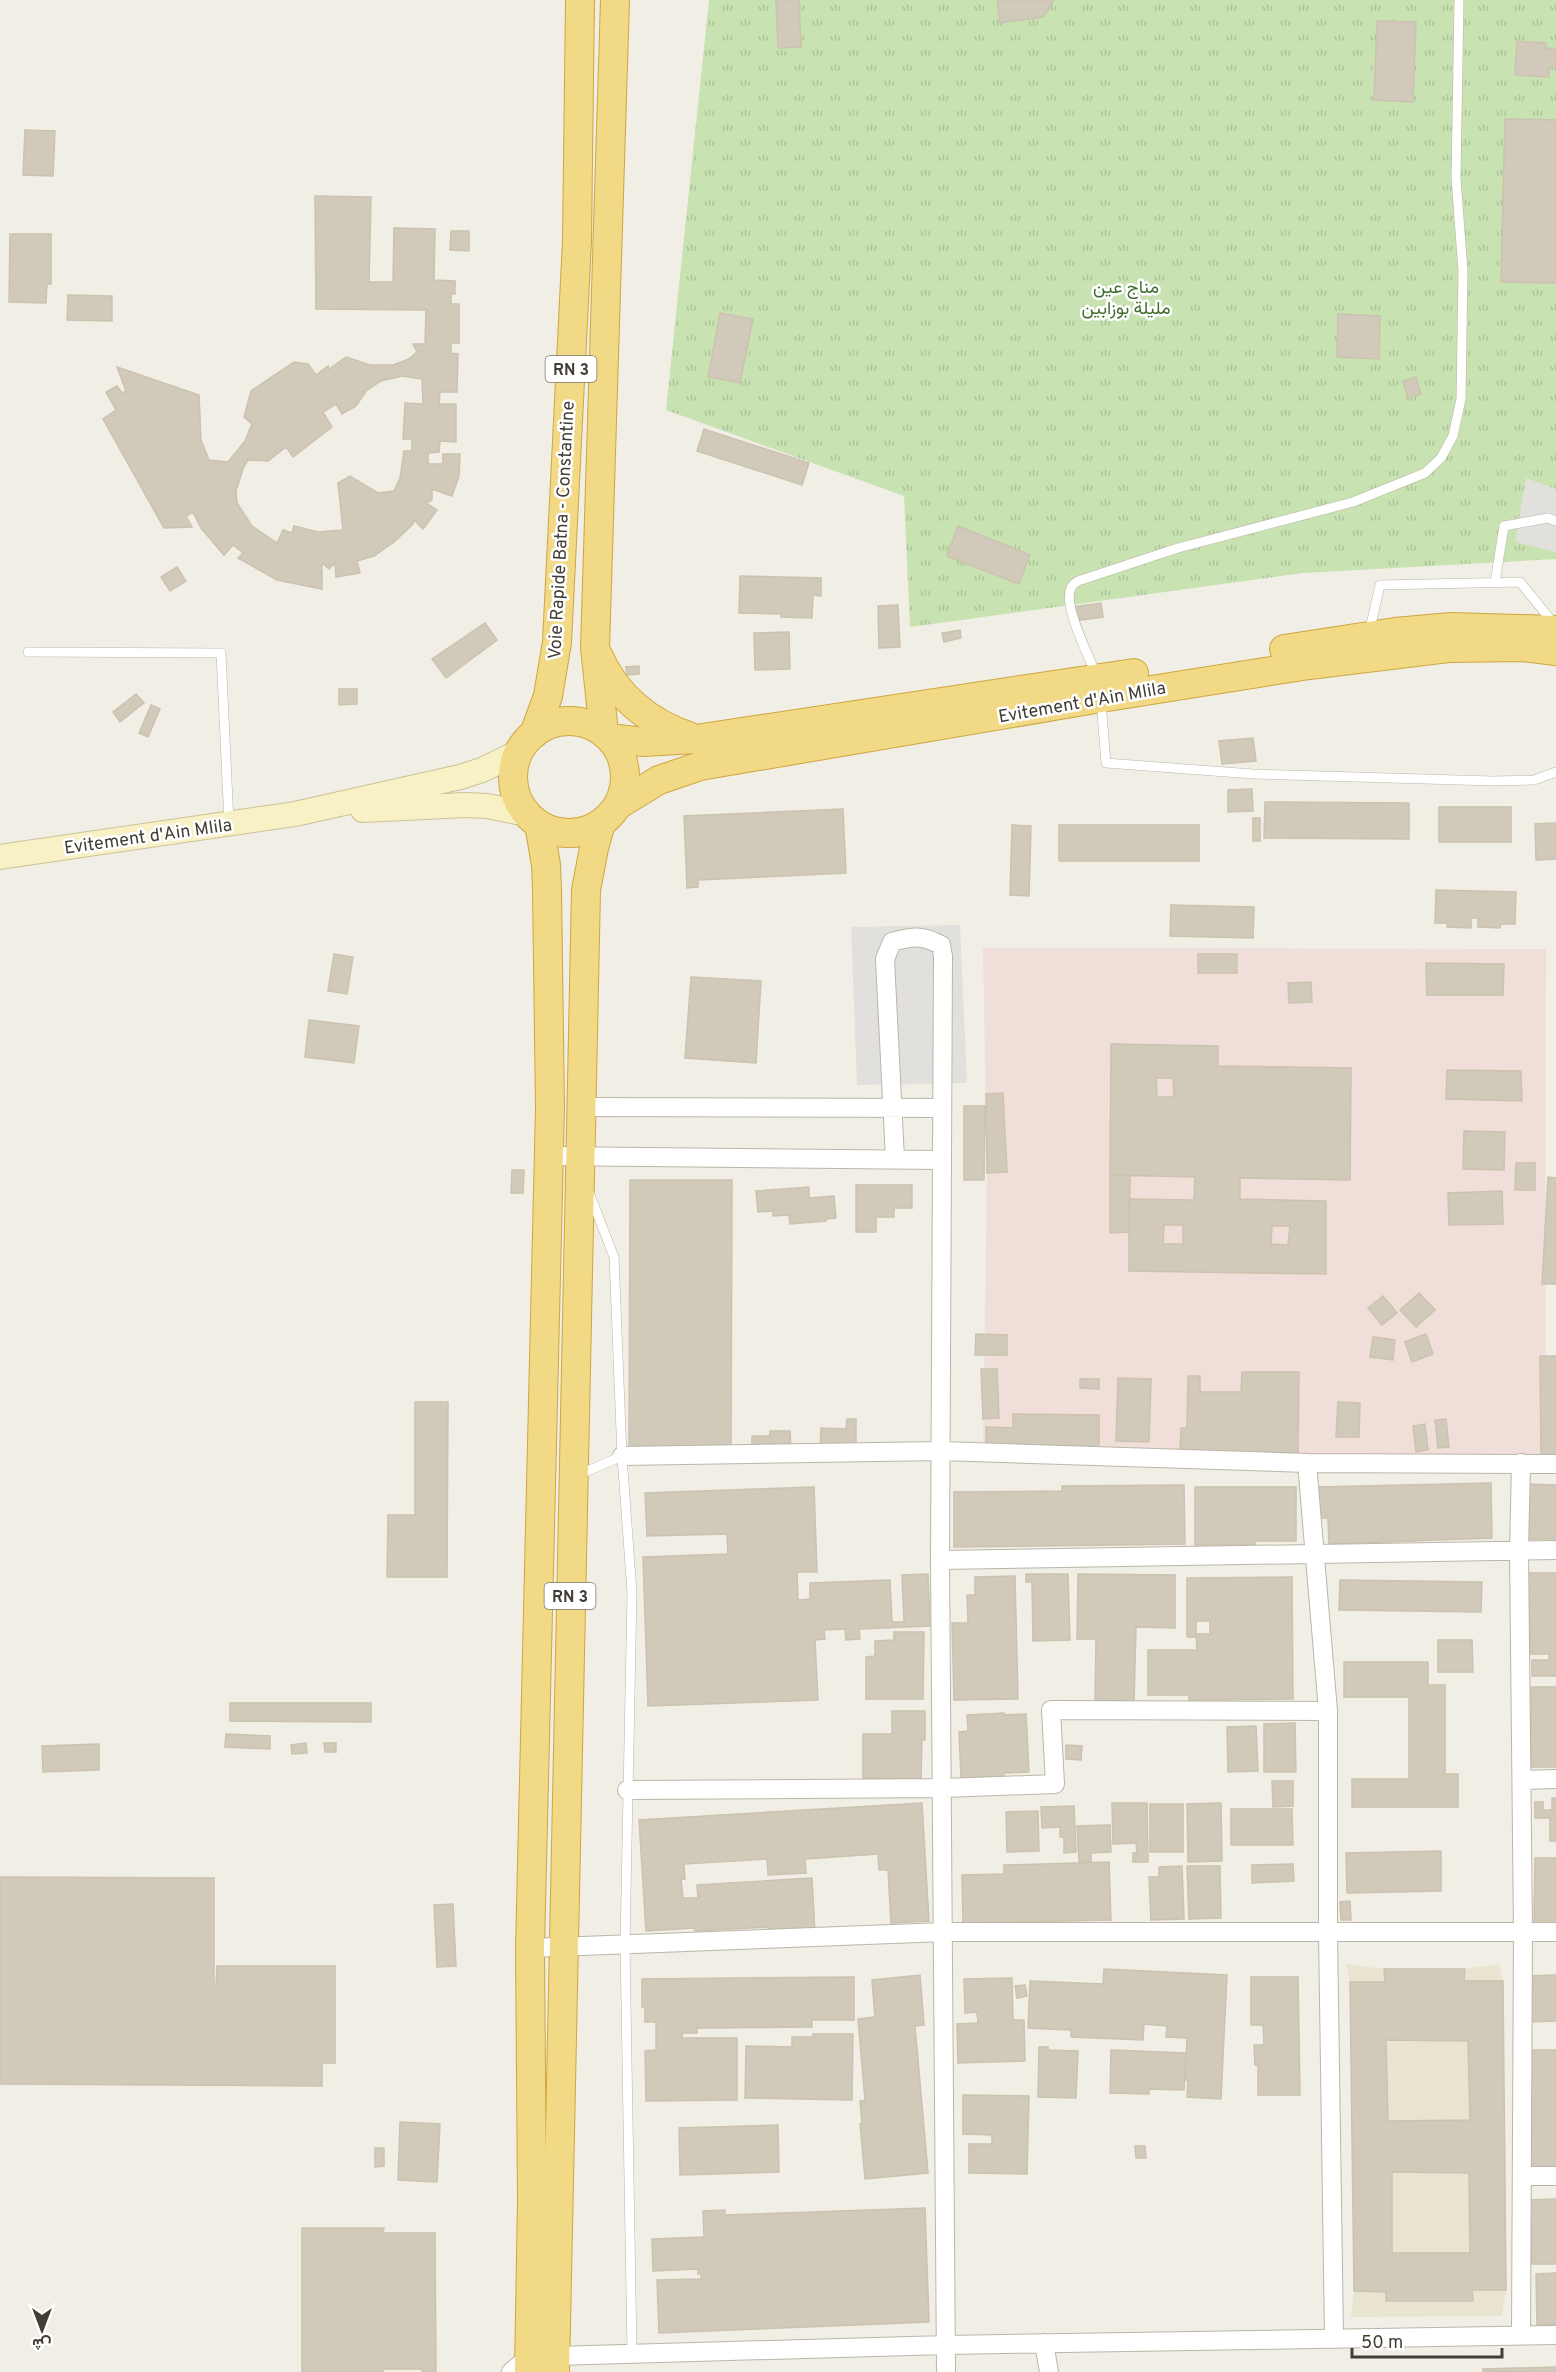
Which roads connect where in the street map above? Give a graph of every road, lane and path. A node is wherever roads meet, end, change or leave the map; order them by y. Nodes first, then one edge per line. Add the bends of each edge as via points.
1 (580, 0) edge
2 (615, 0) edge
3 (1459, 0) edge
4 (1556, 521) edge
5 (1495, 582) junction
6 (1556, 628) edge
7 (1368, 636) junction
8 (595, 648) junction
9 (1556, 651) edge
10 (28, 652) dead end
11 (1099, 688) junction
12 (607, 736) junction
13 (696, 739) junction
14 (526, 743) junction
15 (1556, 772) edge
16 (295, 814) junction
17 (610, 814) junction
18 (533, 819) junction
19 (230, 825) junction
20 (0, 857) edge
21 (580, 1107) junction
22 (892, 1108) junction
23 (942, 1108) junction
24 (549, 1156) junction
25 (896, 1159) junction
26 (942, 1160) junction
27 (580, 1163) junction
28 (942, 1451) junction
29 (622, 1456) junction
30 (1307, 1463) junction
31 (1521, 1463) junction
32 (1556, 1464) edge
33 (573, 1478) junction
34 (1518, 1550) junction
35 (1556, 1550) edge
36 (1313, 1552) junction
37 (940, 1560) junction
38 (1328, 1711) junction
39 (1556, 1779) edge
40 (1522, 1780) junction
41 (944, 1788) junction
42 (627, 1790) junction
43 (944, 1932) junction
44 (1328, 1932) junction
45 (1523, 1932) junction
46 (1556, 1932) edge
47 (625, 1944) junction
48 (562, 1947) junction
49 (530, 1948) junction
50 (1522, 2176) junction
51 (1556, 2176) edge
52 (1521, 2335) junction
53 (1556, 2335) edge
54 (1334, 2338) junction
55 (1044, 2343) junction
56 (946, 2345) junction
57 (632, 2353) junction
58 (536, 2366) edge
59 (946, 2372) edge
60 (1049, 2372) edge

1 - 14 highway, Voie Rapide Batna - Constantine / RN 3 via 578,241 557,642 548,696
2 - 8 highway, Voie Rapide Batna - Constantine / RN 3
3 - 11 lane via 1456,178 1462,271 1461,399 1453,436 1441,458 1425,472 1353,502 1178,548 1078,581 1070,588 1072,616
4 - 5 lane via 1548,518 1504,526
5 - 6 lane via 1520,582
5 - 7 lane via 1380,585
6 - 7 highway, Evitement d'Ain Mlila via 1451,627
7 - 11 highway, Evitement d'Ain Mlila
8 - 12 highway, Voie Rapide Batna - Constantine / RN 3
8 - 13 highway via 618,689 634,706 673,731
9 - 11 highway, Evitement d'Ain Mlila via 1522,647 1448,648
10 - 19 lane via 221,653
11 - 13 highway, Evitement d'Ain Mlila
11 - 15 lane via 1106,763 1253,774 1493,781 1534,780
11 - 17 highway, Evitement d'Ain Mlila via 700,766 660,780
12 - 13 highway, Evitement d'Ain Mlila via 644,742
12 - 14 highway via 591,725 561,722 547,726
12 - 17 highway via 620,753 625,770 624,788
14 - 16 main road via 482,770 460,777
14 - 18 highway via 514,771 515,791
16 - 18 main road via 465,805 487,806
16 - 19 main road, Evitement d'Ain Mlila
17 - 18 highway via 590,829 564,833
17 - 21 highway, RN 3 via 594,848 586,890
18 - 24 highway, RN 3 via 546,865
19 - 20 main road, Evitement d'Ain Mlila
21 - 22 street
21 - 27 highway, RN 3
22 - 23 street
22 - 23 street via 885,959 892,942 927,937 941,945 943,956
22 - 25 street
23 - 26 street
24 - 27 street
24 - 49 highway, RN 3
25 - 26 street
25 - 27 street
26 - 28 street
27 - 29 lane via 614,1257
27 - 33 highway, RN 3
28 - 29 street
28 - 30 street
28 - 37 street
29 - 33 lane
29 - 42 lane via 632,1593
30 - 31 street
30 - 36 street
31 - 32 street
31 - 34 street
33 - 48 highway, RN 3
34 - 35 street
34 - 36 street
34 - 40 street
36 - 37 street
36 - 38 street
37 - 41 street
38 - 41 street via 1051,1710 1055,1784
38 - 44 street
39 - 40 street
40 - 45 street
41 - 42 street
41 - 43 street
42 - 47 lane
43 - 44 street
43 - 47 street
43 - 56 street
44 - 45 street
44 - 54 street
45 - 46 street
45 - 50 street
47 - 48 street
47 - 57 lane
48 - 49 street
48 - 58 highway, RN 3
49 - 58 highway, RN 3
50 - 51 street
50 - 52 street
52 - 53 street
52 - 54 street
54 - 55 street
55 - 56 street
55 - 60 street
56 - 57 street
56 - 59 street
57 - 58 street

